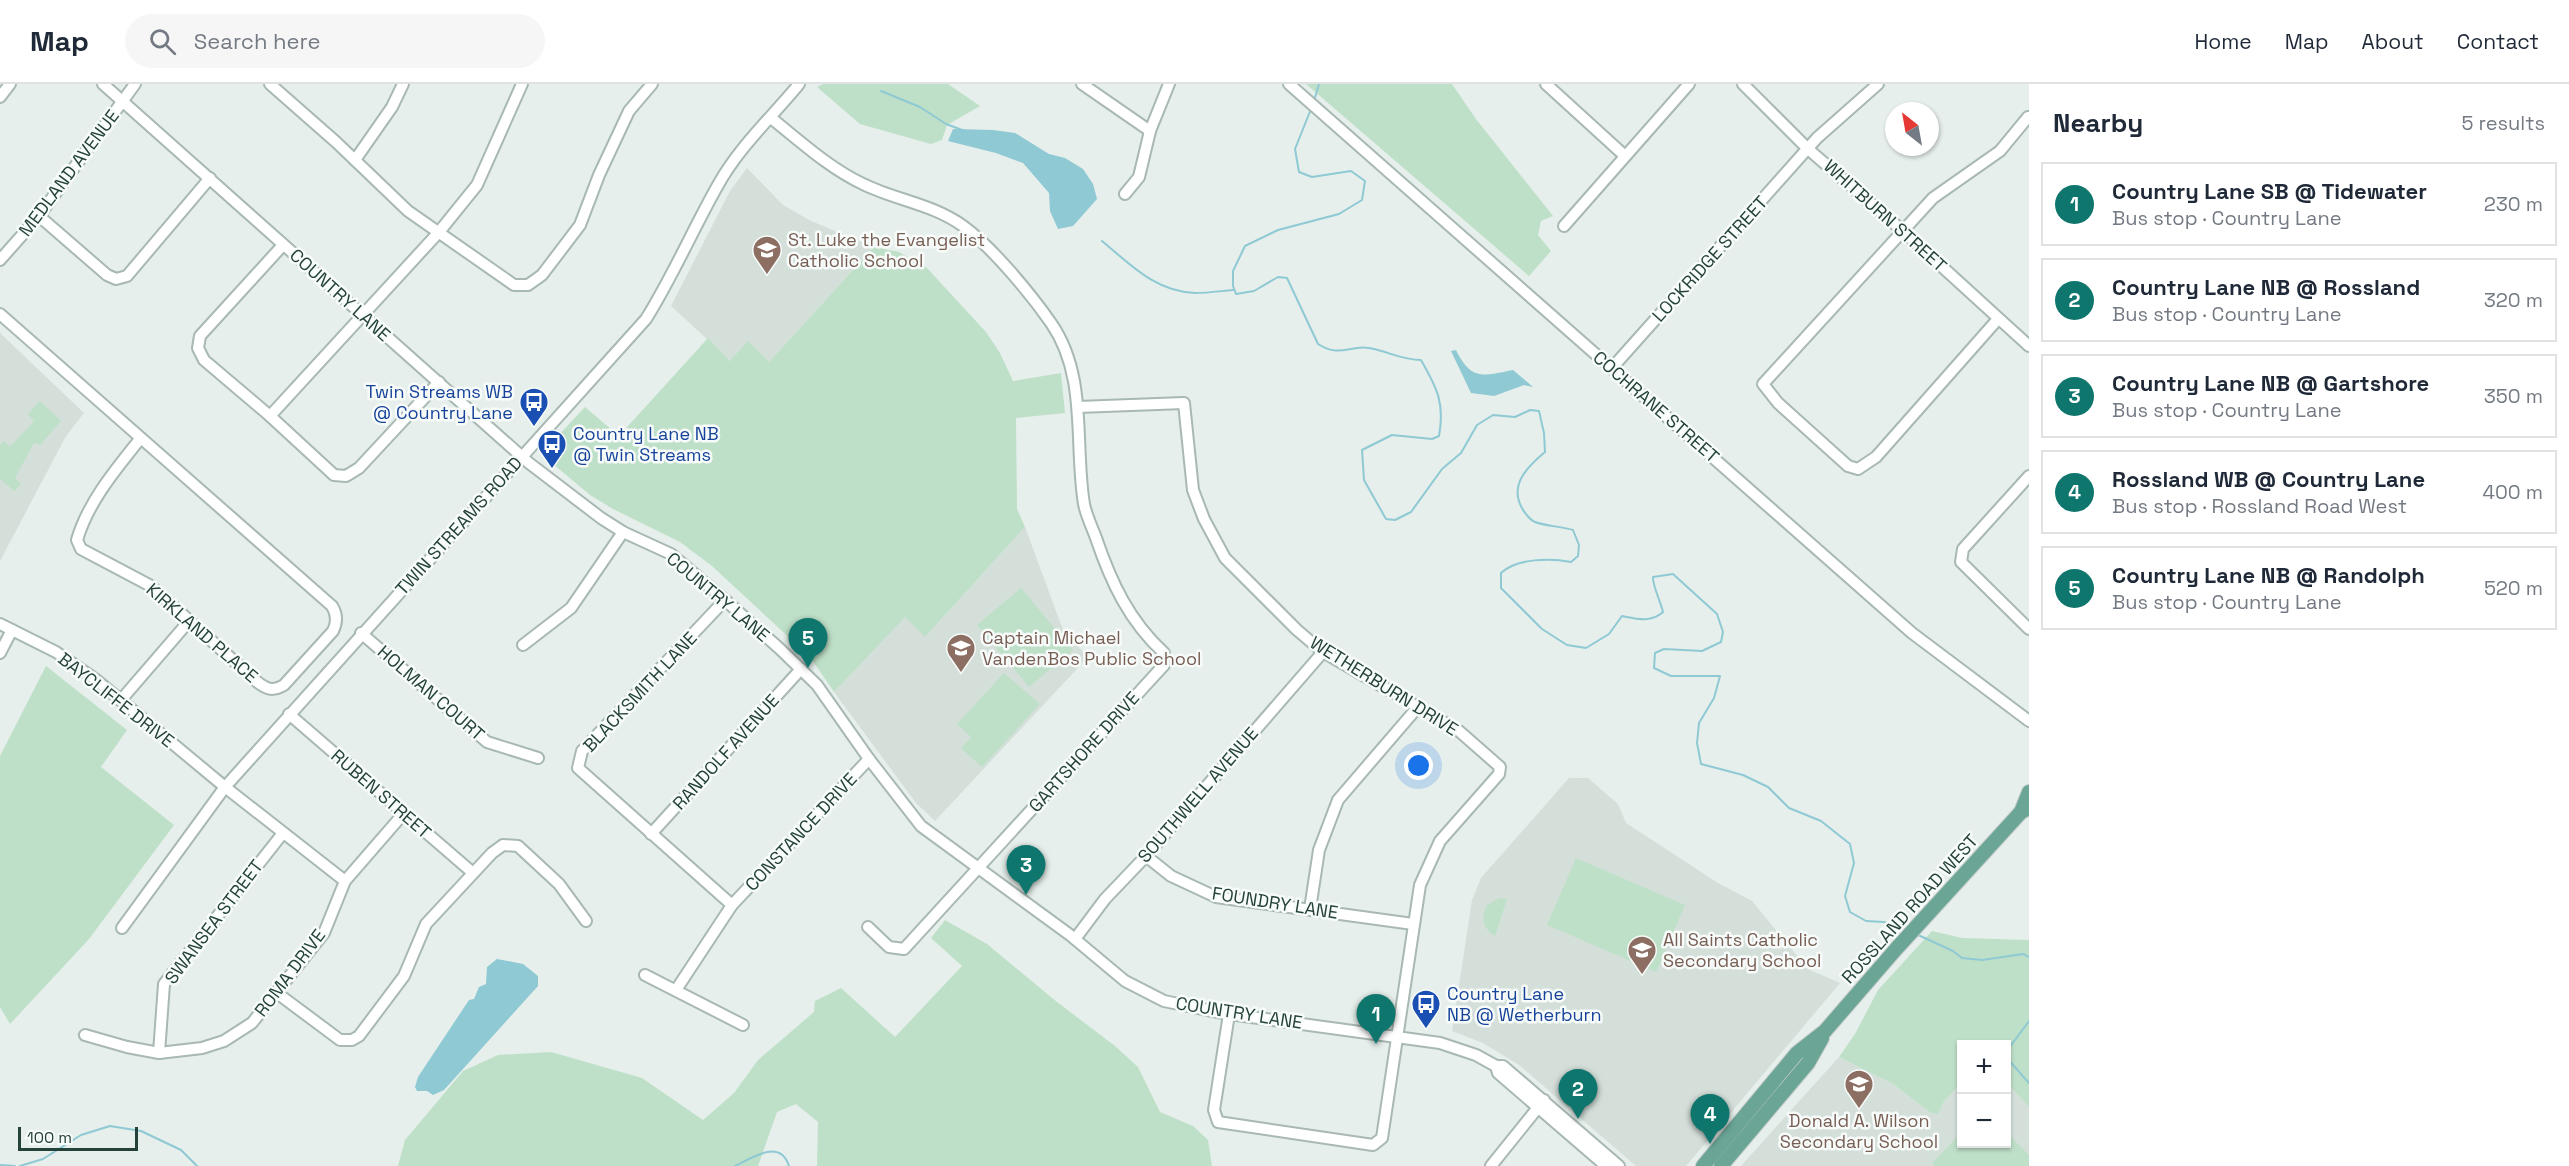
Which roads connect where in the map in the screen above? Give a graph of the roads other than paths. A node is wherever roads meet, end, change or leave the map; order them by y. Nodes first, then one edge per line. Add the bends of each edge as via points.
1 (10, 84) edge
2 (103, 84) edge
3 (135, 84) edge
4 (403, 84) edge
5 (522, 84) edge
6 (652, 84) edge
7 (799, 84) edge
8 (1082, 84) edge
9 (1169, 84) edge
10 (1289, 84) edge
11 (1546, 84) edge
12 (1689, 84) edge
13 (1743, 84) edge
14 (1878, 84) edge
15 (272, 85) edge
16 (0, 97) edge
17 (123, 101) junction
18 (2028, 117) edge
19 (771, 118) junction
20 (1150, 131) junction
21 (1808, 149) junction
22 (1625, 156) junction
23 (355, 160) junction
24 (210, 178) junction
25 (1125, 194) dead end
26 (39, 216) junction
27 (1564, 226) dead end
28 (439, 232) junction
29 (1904, 232) junction
30 (284, 245) junction
31 (0, 260) edge
32 (0, 314) edge
33 (362, 315) junction
34 (1998, 319) junction
35 (2029, 346) edge
36 (1612, 368) junction
37 (439, 382) junction
38 (1078, 407) junction
39 (270, 416) junction
40 (140, 439) junction
41 (522, 456) junction
42 (2029, 476) edge
43 (623, 532) junction
44 (725, 600) junction
45 (190, 620) junction
46 (0, 624) edge
47 (2029, 629) edge
48 (12, 630) junction
49 (361, 633) junction
50 (523, 645) dead end
51 (1323, 652) junction
52 (0, 653) edge
53 (801, 669) junction
54 (121, 700) junction
55 (1417, 708) junction
56 (289, 714) junction
57 (2029, 721) edge
58 (538, 758) dead end
59 (869, 759) junction
60 (225, 787) junction
61 (2029, 792) edge
62 (2025, 810) edge
63 (404, 813) junction
64 (283, 833) junction
65 (651, 834) junction
66 (1146, 856) junction
67 (978, 868) junction
68 (474, 873) junction
69 (345, 881) junction
70 (732, 905) junction
71 (1310, 909) junction
72 (585, 921) dead end
73 (1413, 924) junction
74 (868, 927) dead end
75 (123, 928) dead end
76 (1075, 939) junction
77 (645, 975) dead end
78 (676, 990) junction
79 (277, 993) junction
80 (1229, 1014) junction
81 (743, 1025) dead end
82 (1826, 1030) junction
83 (85, 1035) dead end
84 (1397, 1035) junction
85 (159, 1053) junction
86 (1542, 1103) junction
87 (1491, 1166) edge
88 (1606, 1166) edge
89 (1619, 1166) edge
90 (1703, 1166) edge
91 (1721, 1166) edge

1 - 16 street
2 - 17 street, COUNTRY LANE
3 - 17 street, MEDLAND AVENUE
4 - 23 street
5 - 28 street via 477,185
6 - 28 street via 629,111 580,225 542,275 528,285 514,285
7 - 19 street, TWIN STREAMS ROAD
8 - 20 street
9 - 20 street
10 - 36 street, COCHRANE STREET
11 - 22 street
12 - 22 street
13 - 21 street, WHITBURN STREET
14 - 21 street, LOCKRIDGE STREET
15 - 23 street
17 - 24 street, COUNTRY LANE
17 - 26 street, MEDLAND AVENUE
18 - 29 street via 2000,151 1934,198
19 - 38 street, GARTSHORE DRIVE via 834,168 863,185 930,208 963,226 996,257 1052,324 1068,357
19 - 41 street, TWIN STREAMS ROAD via 719,183 646,319
20 - 25 street via 1139,177
21 - 29 street, WHITBURN STREET
21 - 36 street, LOCKRIDGE STREET
22 - 27 street
23 - 28 street via 408,211
24 - 26 street via 127,276 116,279
24 - 30 street, COUNTRY LANE
26 - 31 street, MEDLAND AVENUE
28 - 33 street
29 - 34 street, WHITBURN STREET
29 - 34 street via 1763,384 1778,404 1848,466 1858,469 1876,457
30 - 33 street, COUNTRY LANE
30 - 39 street via 200,336 198,348 204,360
32 - 40 street, KIRKLAND PLACE
33 - 37 street, COUNTRY LANE
33 - 39 street
34 - 35 street, WHITBURN STREET
36 - 57 street, COCHRANE STREET via 1912,633
37 - 39 street via 359,468 346,476 334,475
37 - 41 street, COUNTRY LANE
38 - 51 street, WETHERBURN DRIVE via 1184,403 1193,490 1225,558
38 - 67 street, GARTSHORE DRIVE via 1084,504 1108,575 1125,608 1164,653 1164,665
40 - 45 street, KIRKLAND PLACE via 108,479 77,540 81,549 151,586
40 - 45 street, KIRKLAND PLACE via 332,606 336,625 284,685 271,689 256,681
41 - 43 street, COUNTRY LANE
41 - 49 street, TWIN STREAMS ROAD
42 - 47 street via 1963,549 1961,562
43 - 44 street, COUNTRY LANE via 670,554
43 - 50 street via 571,608
44 - 53 street, COUNTRY LANE
44 - 65 street, BLACKSMITH LANE via 582,751 578,768
45 - 54 street
46 - 48 street, BAYCLIFFE DRIVE
48 - 52 street
48 - 54 street, BAYCLIFFE DRIVE via 56,652
49 - 56 street, TWIN STREAMS ROAD
49 - 58 street, HOLMAN COURT via 487,742
51 - 55 street, WETHERBURN DRIVE
51 - 66 street, SOUTHWELL AVENUE
53 - 59 street, COUNTRY LANE via 817,685
53 - 65 street, RANDOLF AVENUE
54 - 60 street, BAYCLIFFE DRIVE
55 - 71 street via 1338,800 1319,850
55 - 73 street, WETHERBURN DRIVE via 1459,731 1500,767 1499,774 1434,852 1420,885
56 - 60 street, TWIN STREAMS ROAD
56 - 63 street, RUBEN STREET
59 - 67 street, COUNTRY LANE via 921,826
59 - 70 street, CONSTANCE DRIVE
60 - 64 street, BAYCLIFFE DRIVE
60 - 75 street, TWIN STREAMS ROAD
61 - 62 main road, ROSSLAND ROAD WEST
62 - 82 main road, ROSSLAND ROAD WEST
63 - 68 street, RUBEN STREET
63 - 69 street, ROMA DRIVE
64 - 69 street, BAYCLIFFE DRIVE
64 - 85 street, SWANSEA STREET via 164,984
65 - 70 street, CONSTANCE DRIVE
66 - 71 street, FOUNDRY LANE via 1171,876 1216,897
66 - 76 street, SOUTHWELL AVENUE via 1105,899
67 - 74 street, GARTSHORE DRIVE via 904,949 889,947
67 - 76 street, COUNTRY LANE
68 - 72 street via 503,845 518,846 559,884
68 - 79 street via 426,924 404,976 359,1036 340,1040
69 - 79 street, ROMA DRIVE via 324,933
70 - 78 street
71 - 73 street, FOUNDRY LANE
73 - 84 street, WETHERBURN DRIVE
76 - 80 street, COUNTRY LANE via 1125,981 1164,1001
77 - 78 street
78 - 81 street
79 - 85 street, ROMA DRIVE via 252,1023 224,1041
80 - 84 street, COUNTRY LANE
80 - 84 street, WETHERBURN DRIVE via 1214,1110 1218,1122 1320,1139 1373,1145 1382,1138
82 - 90 main road, ROSSLAND ROAD WEST via 1797,1053
82 - 91 main road, ROSSLAND ROAD WEST via 1808,1063
83 - 85 street, ROMA DRIVE
84 - 86 street, COUNTRY LANE via 1440,1043 1503,1066
86 - 87 street
86 - 88 street, COUNTRY LANE
86 - 89 street, COUNTRY LANE

